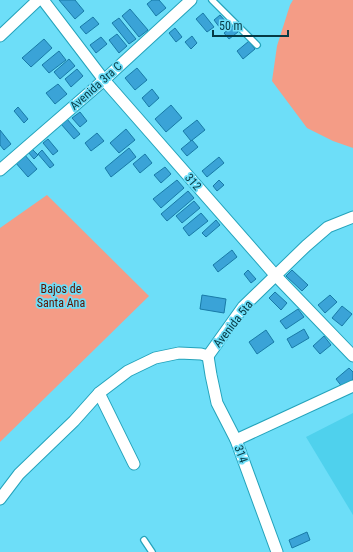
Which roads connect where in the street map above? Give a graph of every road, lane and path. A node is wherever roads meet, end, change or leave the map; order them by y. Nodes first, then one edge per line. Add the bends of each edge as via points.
1 (38, 0) edge
2 (43, 0) edge
3 (191, 0) edge
4 (212, 0) edge
5 (0, 36) edge
6 (257, 45) dead end
7 (104, 80) junction
8 (0, 170) edge
9 (353, 217) edge
10 (276, 276) junction
11 (208, 356) junction
12 (353, 356) edge
13 (353, 386) edge
14 (99, 393) junction
15 (236, 440) junction
16 (134, 464) dead end
17 (0, 499) edge
18 (144, 540) dead end
19 (152, 552) edge
20 (277, 552) edge

1 - 5 street
2 - 7 street, 312
3 - 7 street, Avenida 3ra C
4 - 6 lane
7 - 8 street, Avenida 3ra C
7 - 10 street, 312
9 - 10 street, Avenida 5ta via 328,227
10 - 11 street, Avenida 5ta via 243,307
10 - 12 street, 312
11 - 14 street, Avenida 5ta via 179,352 155,358 128,371
11 - 15 street, 314 via 217,403
13 - 15 street
14 - 16 street
14 - 17 street, Avenida 5ta via 19,474
15 - 20 street, 314
18 - 19 lane

